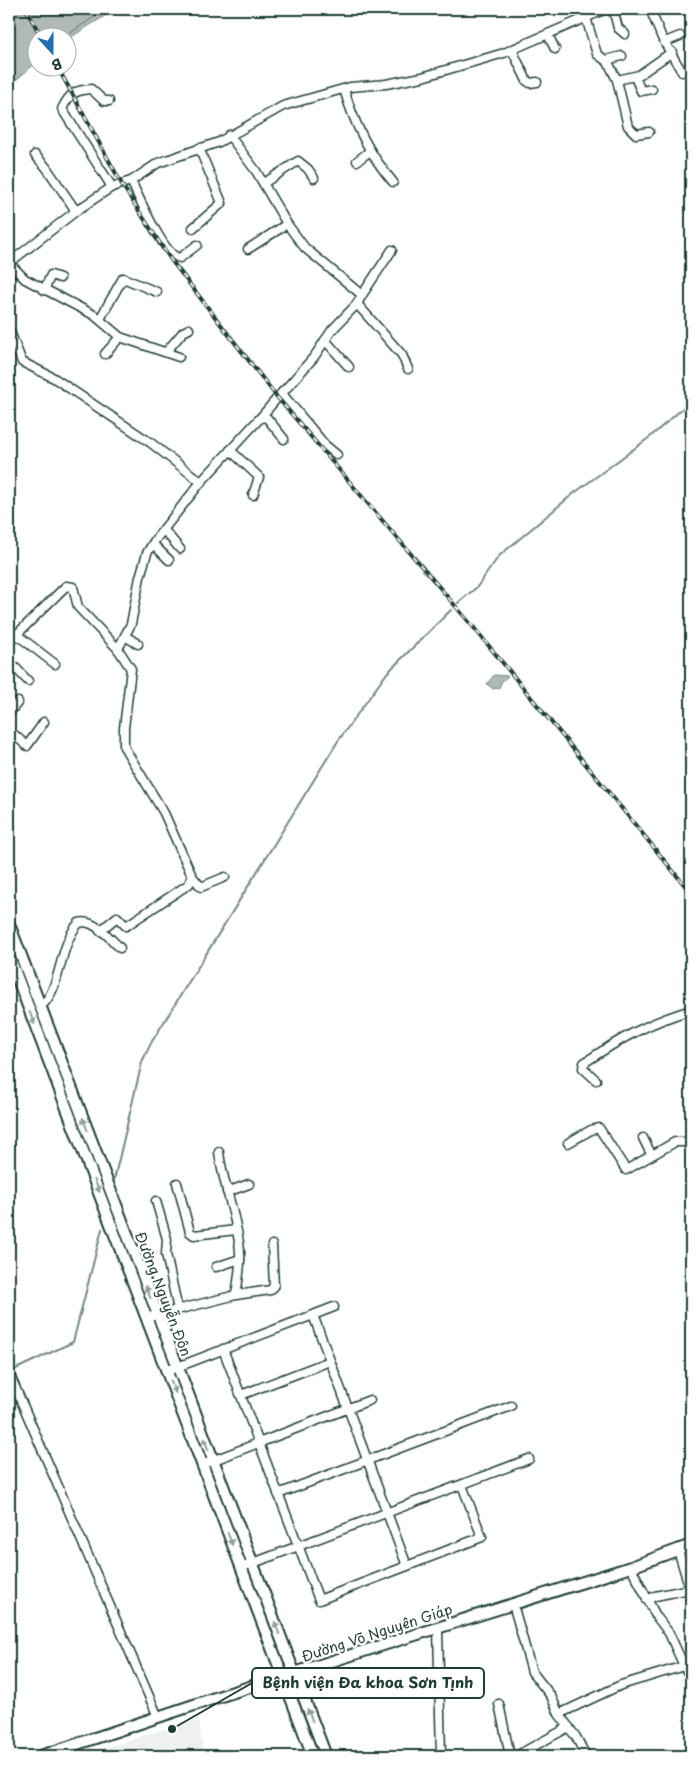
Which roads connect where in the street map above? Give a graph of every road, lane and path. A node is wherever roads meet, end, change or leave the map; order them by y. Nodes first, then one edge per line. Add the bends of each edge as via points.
1 (606, 9) edge
2 (613, 9) edge
3 (650, 9) edge
4 (586, 18) junction
5 (625, 34) dead end
6 (548, 35) junction
7 (680, 36) dead end
8 (665, 42) junction
9 (555, 49) dead end
10 (512, 50) junction
11 (672, 52) junction
12 (622, 56) dead end
13 (606, 60) junction
14 (682, 72) dead end
15 (635, 77) junction
16 (617, 80) junction
17 (537, 82) dead end
18 (344, 89) junction
19 (652, 89) dead end
20 (109, 101) dead end
21 (649, 132) dead end
22 (229, 135) junction
23 (199, 148) junction
24 (370, 151) junction
25 (35, 155) dead end
26 (357, 161) dead end
27 (314, 178) dead end
28 (130, 181) junction
29 (393, 182) dead end
30 (264, 184) junction
31 (114, 186) junction
32 (76, 211) junction
33 (287, 224) junction
34 (193, 228) dead end
35 (197, 246) dead end
36 (248, 249) dead end
37 (392, 250) dead end
38 (9, 263) edge
39 (60, 278) dead end
40 (44, 290) junction
41 (157, 292) dead end
42 (362, 295) junction
43 (357, 304) junction
44 (100, 319) junction
45 (9, 329) edge
46 (189, 329) dead end
47 (120, 337) junction
48 (325, 340) junction
49 (166, 352) junction
50 (105, 354) dead end
51 (179, 357) dead end
52 (349, 368) dead end
53 (408, 369) dead end
54 (284, 390) junction
55 (261, 417) junction
56 (284, 439) dead end
57 (230, 450) junction
58 (337, 455) dead end
59 (201, 482) junction
60 (253, 495) dead end
61 (164, 530) junction
62 (153, 544) junction
63 (180, 549) dead end
64 (169, 560) dead end
65 (16, 634) junction
66 (126, 636) junction
67 (9, 642) edge
68 (138, 644) dead end
69 (118, 649) junction
70 (9, 661) edge
71 (55, 664) dead end
72 (28, 681) dead end
73 (18, 702) dead end
74 (9, 713) edge
75 (44, 722) dead end
76 (9, 730) edge
77 (192, 876) junction
78 (225, 877) dead end
79 (9, 924) edge
80 (100, 931) junction
81 (120, 948) dead end
82 (9, 956) edge
83 (40, 1007) junction
84 (691, 1010) edge
85 (596, 1080) dead end
86 (643, 1138) dead end
87 (568, 1143) dead end
88 (690, 1143) edge
89 (88, 1149) junction
90 (219, 1152) dead end
91 (691, 1153) edge
92 (651, 1154) junction
93 (177, 1183) dead end
94 (250, 1184) dead end
95 (227, 1192) junction
96 (156, 1201) dead end
97 (236, 1230) junction
98 (272, 1245) dead end
99 (240, 1260) junction
100 (216, 1267) dead end
101 (236, 1295) junction
102 (334, 1308) dead end
103 (178, 1310) junction
104 (313, 1315) junction
105 (151, 1316) junction
106 (223, 1350) junction
107 (330, 1361) junction
108 (171, 1369) junction
109 (9, 1373) edge
110 (241, 1395) junction
111 (370, 1400) dead end
112 (511, 1406) dead end
113 (348, 1408) junction
114 (259, 1442) junction
115 (368, 1459) junction
116 (529, 1459) dead end
117 (207, 1462) junction
118 (462, 1485) junction
119 (278, 1494) junction
120 (388, 1513) junction
121 (691, 1545) edge
122 (298, 1548) junction
123 (678, 1550) junction
124 (252, 1563) junction
125 (407, 1566) junction
126 (241, 1567) junction
127 (631, 1567) junction
128 (647, 1600) junction
129 (513, 1604) junction
130 (438, 1629) junction
131 (684, 1666) junction
132 (294, 1674) junction
133 (283, 1677) junction
134 (691, 1678) edge
135 (499, 1704) dead end
136 (559, 1714) junction
137 (158, 1717) junction
138 (569, 1727) junction
139 (69, 1752) edge
140 (42, 1756) edge
141 (314, 1756) edge
142 (326, 1756) edge
143 (442, 1756) edge
144 (510, 1756) edge
145 (516, 1756) edge
146 (586, 1756) edge

1 - 4 street
2 - 5 street via 618,28
3 - 8 street
4 - 6 street
4 - 13 street via 597,54
6 - 9 street
6 - 10 street
7 - 8 street
8 - 11 street
10 - 17 street via 527,81
10 - 18 street via 422,77
11 - 14 street
11 - 15 street
12 - 13 street
13 - 16 street
15 - 16 street
15 - 19 street via 641,91
16 - 21 street via 628,126 636,134
18 - 22 street via 283,106
18 - 24 street via 357,129
20 - 31 street via 104,101 90,89 77,90 62,109
22 - 23 street
22 - 30 street
23 - 28 street via 158,162
23 - 34 street via 222,203
24 - 26 street
24 - 29 street
25 - 32 street
27 - 30 street via 298,161
28 - 31 street
28 - 35 street via 172,255 180,258
30 - 33 street
31 - 32 street
32 - 38 street
33 - 36 street
33 - 42 street via 304,248
37 - 42 street
38 - 40 street via 25,279
39 - 40 street via 51,275
40 - 44 street
41 - 44 street via 124,278
42 - 43 street
43 - 48 street
43 - 53 street via 402,355
44 - 47 street
45 - 59 street via 22,362 54,378 152,443
46 - 49 street
47 - 49 street
47 - 50 street
48 - 52 street
48 - 54 street
49 - 51 street
54 - 55 street
54 - 58 street via 284,396
55 - 56 street via 267,418
55 - 57 street
57 - 59 street
57 - 60 street via 259,477
59 - 61 street
61 - 62 street
61 - 63 street
62 - 64 street
62 - 66 street via 140,577
65 - 67 street
65 - 69 street via 70,585 78,607
65 - 71 street
66 - 68 street
66 - 69 street
69 - 77 street via 132,672 124,747 164,813
70 - 72 street
73 - 74 street
75 - 76 street via 27,746
77 - 78 street via 201,887
77 - 80 street via 189,884 126,926 117,917
79 - 83 main road, Đường Nguyễn Đôn
80 - 81 street
80 - 83 street via 87,922 78,924 64,950 50,996
82 -> 89 main road, Đường Nguyễn Đôn
89 -> 83 main road, Đường Nguyễn Đôn
84 - 85 street via 631,1032 584,1063 583,1068
86 - 92 street
87 - 92 street via 599,1128 626,1170
88 - 91 street
88 - 92 street via 675,1142
89 - 105 main road, Đường Nguyễn Đôn
90 - 95 street
93 - 97 street via 190,1232 194,1235
94 - 95 street
95 - 97 street
96 - 103 street via 167,1239 166,1254
97 - 99 street
98 - 101 street via 273,1288
99 - 100 street
99 - 101 street
101 - 103 street
102 - 104 street
103 - 105 street
104 - 106 street
104 - 107 street
105 - 108 main road, Đường Nguyễn Đôn
106 - 108 street
106 - 110 street
107 - 110 street
107 - 113 street
108 - 117 main road, Đường Nguyễn Đôn
109 - 137 street
110 - 114 street
111 - 113 street
112 - 115 street
113 - 114 street
113 - 115 street
114 - 117 street
114 - 119 street
115 - 119 street
115 - 120 street
116 - 118 street
117 - 124 main road, Đường Nguyễn Đôn
117 -> 126 main road, Đường Nguyễn Đôn
118 - 120 street
118 - 125 street via 482,1537
119 - 122 street
120 - 122 street
120 - 125 street
121 - 123 main road, Đường Võ Nguyên Giáp
122 - 124 street
122 - 125 street via 319,1600
123 - 127 main road, Đường Võ Nguyên Giáp
123 - 128 street via 690,1589
124 - 126 street
132 -> 124 main road, Đường Nguyễn Đôn
126 - 133 main road, Đường Nguyễn Đôn
127 - 128 street
127 - 129 main road, Đường Võ Nguyên Giáp
128 - 131 street via 669,1633
129 - 130 main road, Đường Võ Nguyên Giáp
129 - 136 street via 532,1672 551,1696
130 - 132 main road, Đường Võ Nguyên Giáp
130 - 143 street
131 - 134 street
131 - 136 street via 621,1685
132 - 133 main road, Đường Võ Nguyên Giáp
142 -> 132 main road, Đường Nguyễn Đôn
133 - 137 main road, Đường Võ Nguyên Giáp
133 - 141 main road, Đường Nguyễn Đôn
135 - 144 street
136 - 138 street
137 - 139 main road, Đường Võ Nguyên Giáp
138 - 145 street
138 - 146 street
139 - 140 main road, Đường Võ Nguyên Giáp

